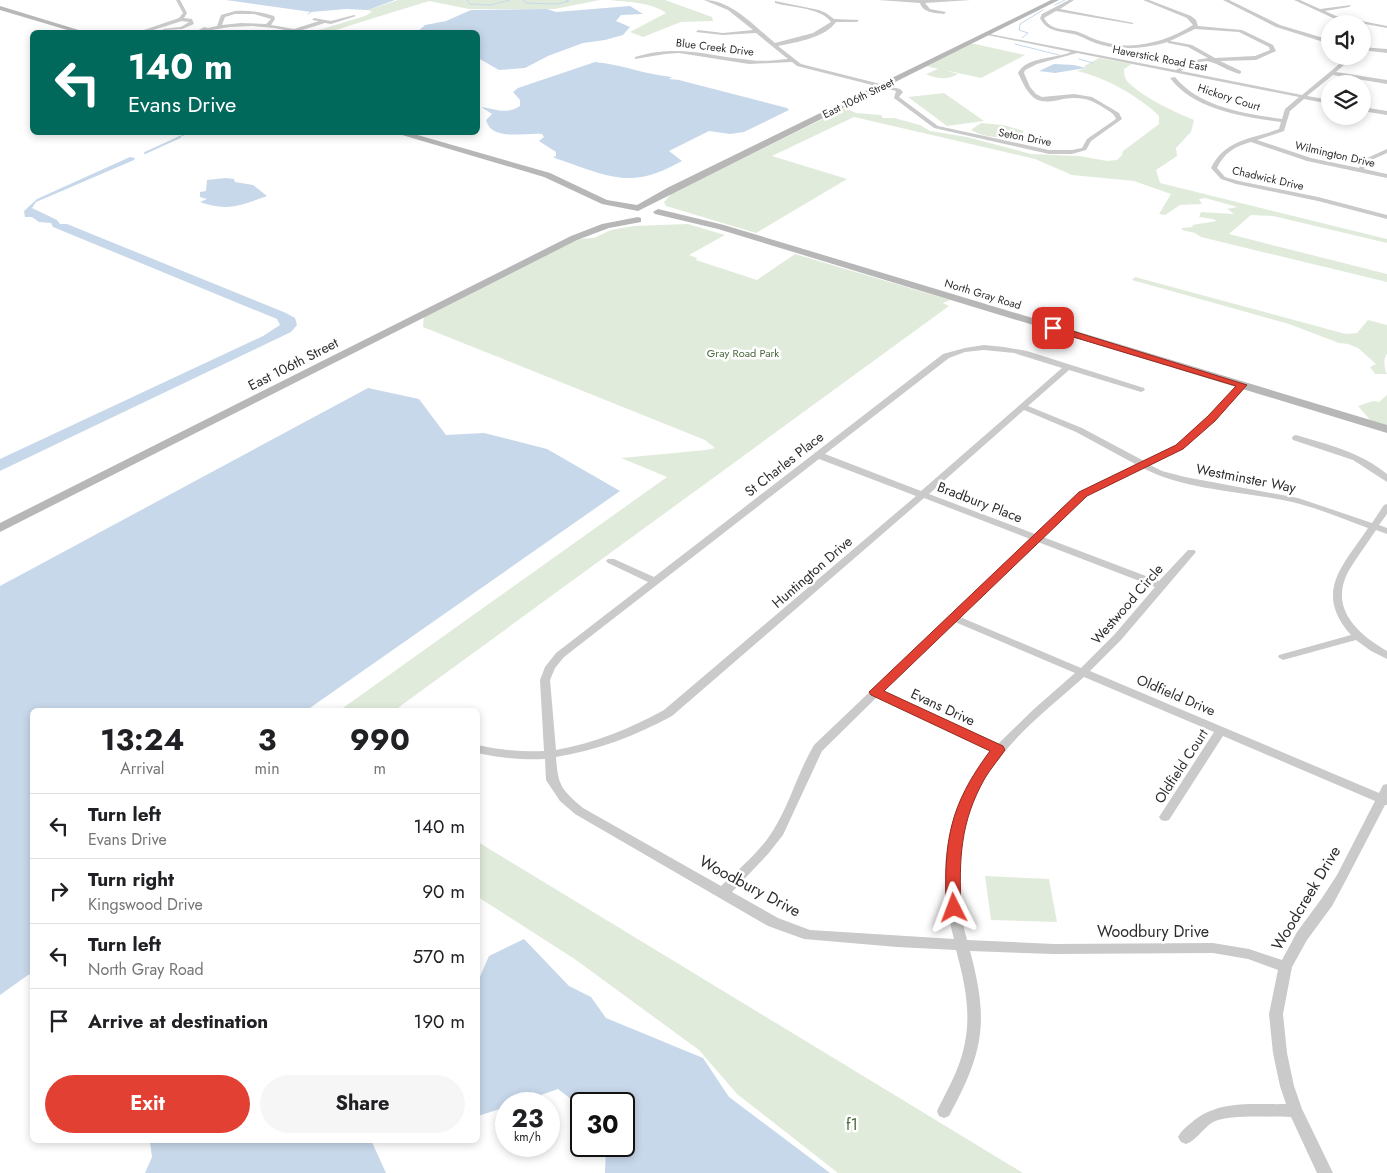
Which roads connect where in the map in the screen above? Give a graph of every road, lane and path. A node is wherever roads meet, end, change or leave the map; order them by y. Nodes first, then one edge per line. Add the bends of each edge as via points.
1 (178, 0) edge
2 (706, 0) edge
3 (880, 0) edge
4 (969, 0) edge
5 (1072, 0) edge
6 (1145, 0) edge
7 (1225, 0) edge
8 (1296, 0) edge
9 (777, 2) dead end
10 (922, 2) junction
11 (1055, 4) edge
12 (1349, 6) dead end
13 (0, 8) edge
14 (1318, 10) junction
15 (0, 13) edge
16 (944, 13) dead end
17 (354, 16) dead end
18 (181, 19) junction
19 (314, 19) dead end
20 (833, 20) junction
21 (857, 21) dead end
22 (325, 22) junction
23 (331, 23) junction
24 (1132, 23) dead end
25 (268, 25) junction
26 (187, 26) junction
27 (1387, 26) edge
28 (219, 27) junction
29 (1194, 27) junction
30 (158, 28) junction
31 (57, 30) edge
32 (73, 30) edge
33 (150, 30) edge
34 (199, 30) edge
35 (206, 30) edge
36 (287, 30) edge
37 (300, 30) edge
38 (307, 30) edge
39 (698, 31) dead end
40 (757, 31) junction
41 (1066, 32) junction
42 (987, 34) junction
43 (1058, 36) dead end
44 (1178, 38) junction
45 (1321, 39) edge
46 (1052, 40) dead end
47 (1168, 42) junction
48 (1182, 43) junction
49 (774, 45) junction
50 (1042, 45) junction
51 (1371, 49) edge
52 (1387, 51) edge
53 (1076, 52) junction
54 (1083, 53) junction
55 (637, 58) dead end
56 (1212, 58) junction
57 (792, 60) junction
58 (1041, 62) junction
59 (1342, 65) edge
60 (1176, 72) junction
61 (1239, 72) dead end
62 (1333, 73) junction
63 (1173, 78) dead end
64 (1387, 82) edge
65 (883, 86) junction
66 (1303, 97) junction
67 (1321, 100) edge
68 (1371, 111) edge
69 (1387, 114) edge
70 (1285, 121) junction
71 (406, 135) edge
72 (422, 135) edge
73 (1252, 140) junction
74 (1387, 151) edge
75 (512, 165) junction
76 (1360, 171) junction
77 (1387, 176) edge
78 (661, 196) junction
79 (608, 203) junction
80 (639, 208) junction
81 (657, 211) junction
82 (626, 214) junction
83 (1387, 217) edge
84 (645, 220) junction
85 (686, 220) junction
86 (599, 228) junction
87 (1067, 367) junction
88 (1243, 385) junction
89 (1141, 390) dead end
90 (1022, 406) junction
91 (1387, 429) edge
92 (1296, 438) dead end
93 (818, 455) junction
94 (1142, 465) junction
95 (1387, 479) edge
96 (923, 494) junction
97 (1387, 507) edge
98 (1374, 526) junction
99 (0, 528) edge
100 (1387, 531) edge
101 (1036, 538) junction
102 (1191, 552) dead end
103 (611, 561) dead end
104 (655, 581) junction
105 (1160, 585) junction
106 (954, 618) junction
107 (1359, 636) junction
108 (1387, 656) edge
109 (1283, 657) dead end
110 (1082, 672) junction
111 (875, 692) junction
112 (1221, 730) junction
113 (480, 749) edge
114 (999, 750) junction
115 (549, 753) junction
116 (1385, 796) edge
117 (1165, 817) dead end
118 (723, 893) junction
119 (961, 944) junction
120 (1285, 967) junction
121 (944, 1110) dead end
122 (1295, 1110) junction
123 (1186, 1137) dead end
124 (1325, 1173) edge

1 - 18 street via 185,13
2 - 40 street via 730,9
3 - 10 street
4 - 10 street
5 - 11 street
6 - 29 street via 1189,17 1196,23
7 - 45 street via 1278,26
8 - 14 street
9 - 20 street via 823,13
10 - 16 street via 928,10
11 - 24 street
11 - 41 street via 1042,20 1052,28
11 - 42 street, East 106th Street via 1043,6
12 - 14 street
13 - 32 street
14 - 27 street via 1346,20
15 - 31 street
17 - 23 street
18 - 26 street via 192,21
18 - 30 street
19 - 22 street
20 - 21 street
20 - 49 street via 829,27 800,40
22 - 23 street
22 - 37 street
23 - 38 street
25 - 28 street
25 - 28 street via 272,17 259,13 235,13 223,16
25 - 36 street
26 - 30 street
26 - 34 street
28 - 35 street
29 - 44 street
29 - 56 street via 1246,33 1273,48 1270,54 1256,58
30 - 33 street
39 - 40 street via 722,34
40 - 49 street
41 - 43 street
41 - 47 street via 1111,45
42 - 50 street, Haverstick Road East
42 - 65 street, East 106th Street
44 - 47 street
44 - 48 street
46 - 50 street
47 - 48 street
48 - 56 street via 1196,47
49 - 57 street
50 - 53 street, Haverstick Road East
51 - 52 street
53 - 54 street, Haverstick Road East
53 - 58 street, Seton Drive
54 - 58 street via 1066,61
54 - 60 street, Haverstick Road East
55 - 57 street, Blue Creek Drive via 672,51 756,62
56 - 60 street via 1191,62
56 - 61 street
57 - 65 street via 806,67
58 - 65 street, Seton Drive via 1022,71 1035,97 1050,100 1090,98 1119,117 1089,140 1084,149 1049,152 936,127 896,97 899,91
59 - 62 street, Chadwick Drive
60 - 66 street, Haverstick Road East
62 - 64 street
62 - 66 street, Chadwick Drive
63 - 70 street, Hickory Court via 1177,85 1202,100 1248,116
65 - 78 street, East 106th Street
66 - 67 street, Haverstick Road East
66 - 70 street, Chadwick Drive via 1287,110
68 - 69 street
70 - 73 street, Chadwick Drive via 1282,130
71 - 75 street
72 - 75 street
73 - 76 street, Wilmington Drive via 1309,160
73 - 83 street, Chadwick Drive via 1231,148 1220,158 1214,168 1219,175 1238,183
74 - 76 street via 1367,160
75 - 79 street via 555,178 587,196
76 - 77 street, Wilmington Drive
78 - 80 street, East 106th Street
78 - 81 street via 656,204
79 - 80 street
79 - 82 street
80 - 81 street, North Gray Road
80 - 82 street, East 106th Street
81 - 84 street via 656,216
81 - 85 street, North Gray Road
82 - 84 street
82 - 86 street, East 106th Street
84 - 85 street, North Gray Road
84 - 86 street, East 106th Street
85 - 88 street, North Gray Road via 744,234
86 - 99 street, East 106th Street
87 - 89 street, St Charles Place
87 - 90 street, Huntington Drive
87 - 93 street, St Charles Place via 1005,349 983,347 954,352 934,364
88 - 91 street, North Gray Road
88 - 94 street via 1180,447
90 - 94 street, Westminster Way via 1079,430
90 - 96 street, Huntington Drive
92 - 95 street via 1362,461
93 - 96 street, Bradbury Place
93 - 104 street, St Charles Place
94 - 98 street, Westminster Way via 1159,474 1184,480 1295,500
94 - 101 street via 1083,494
96 - 101 street, Bradbury Place
96 - 115 street, Huntington Drive via 668,713 628,735 602,744
97 - 98 street
98 - 100 street, Westminster Way
98 - 107 street via 1337,585 1338,607 1349,627
101 - 105 street, Bradbury Place
101 - 106 street
102 - 105 street, Westwood Circle
103 - 104 street
104 - 115 street, St Charles Place via 572,645 550,668 545,680
105 - 110 street, Westwood Circle via 1109,647
106 - 110 street, Oldfield Drive
106 - 111 street
107 - 108 street
107 - 109 street
110 - 112 street, Oldfield Drive
110 - 114 street, Westwood Circle
111 - 114 street, Evans Drive
111 - 118 street via 818,748 779,832
112 - 116 street, Oldfield Drive
112 - 117 street, Oldfield Court
113 - 115 street, Huntington Drive via 516,755
114 - 119 street, Westwood Circle via 973,788 955,838 953,897
115 - 118 street, Woodbury Drive via 552,780 570,804
116 - 120 street, Woodcreek Drive via 1342,877
118 - 119 street, Woodbury Drive via 773,922 809,935
119 - 120 street, Woodbury Drive via 1081,949 1212,948 1250,954
119 - 121 street, Westwood Circle via 973,995 974,1032 969,1059
120 - 122 street, Woodcreek Drive via 1276,1014 1280,1053
122 - 123 street via 1224,1112 1208,1118
122 - 124 street, Woodcreek Drive

